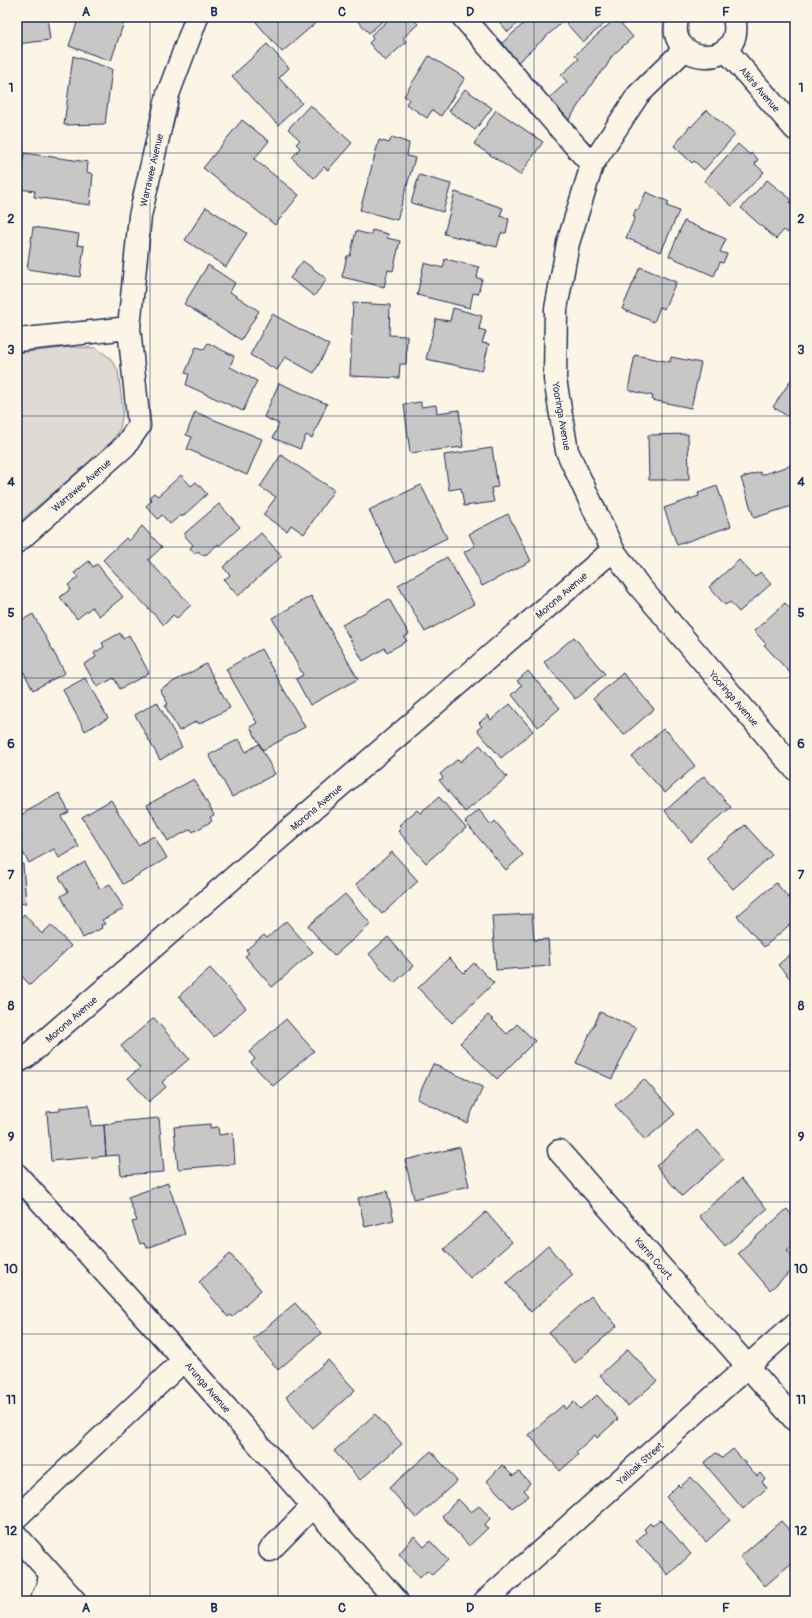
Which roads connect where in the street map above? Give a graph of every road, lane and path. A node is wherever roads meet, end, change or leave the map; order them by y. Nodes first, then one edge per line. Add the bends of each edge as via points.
1 (197, 17) edge
2 (463, 17) edge
3 (678, 17) edge
4 (734, 17) edge
5 (685, 48) junction
6 (726, 50) junction
7 (795, 129) edge
8 (592, 165) junction
9 (129, 328) junction
10 (17, 340) edge
11 (17, 542) edge
12 (613, 550) junction
13 (795, 769) edge
14 (17, 1062) edge
15 (559, 1151) dead end
16 (17, 1175) edge
17 (795, 1324) edge
18 (184, 1360) junction
19 (748, 1366) junction
20 (795, 1420) edge
21 (313, 1506) junction
22 (17, 1517) edge
23 (17, 1536) edge
24 (270, 1550) dead end
25 (50, 1574) junction
26 (41, 1601) edge
27 (75, 1601) edge
28 (397, 1601) edge
29 (485, 1601) edge

1 - 9 street, Warrawee Avenue via 168,94 140,216
2 - 8 street
3 - 5 street via 676,32
4 - 6 street via 735,35
5 - 6 street via 700,57 718,55
5 - 8 street, Yooringa Avenue via 638,96
6 - 7 street, Alkira Avenue
8 - 12 street, Yooringa Avenue via 568,243 556,309 555,379 567,451
9 - 10 street
9 - 11 street, Warrawee Avenue via 139,426 125,446
12 - 13 street, Yooringa Avenue via 639,586
12 - 14 street, Morona Avenue via 26,1057
15 - 19 street, Karrin Court
16 - 18 street, Arunga Avenue
17 - 19 street, Yalloak Street
18 - 21 street, Arunga Avenue
18 - 22 street
19 - 20 street, Karrin Court
19 - 29 street, Yalloak Street
21 - 24 street
21 - 28 street, Arunga Avenue
23 - 25 street
25 - 26 street
25 - 27 street

